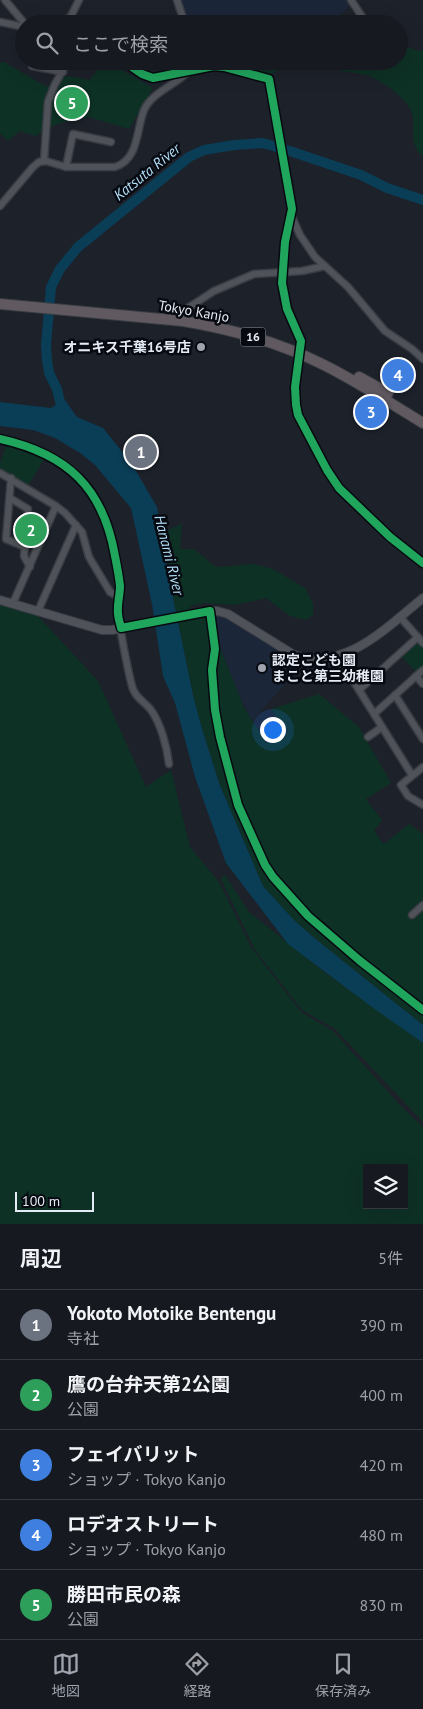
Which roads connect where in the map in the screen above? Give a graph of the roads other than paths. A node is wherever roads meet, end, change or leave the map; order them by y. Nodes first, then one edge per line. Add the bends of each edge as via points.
1 (5, 0) edge
2 (79, 0) edge
3 (177, 0) edge
4 (351, 0) edge
5 (16, 15) edge
6 (71, 15) edge
7 (182, 15) edge
8 (361, 15) edge
9 (0, 22) edge
10 (15, 24) edge
11 (52, 70) edge
12 (136, 70) edge
13 (193, 70) edge
14 (235, 70) edge
15 (189, 71) junction
16 (62, 72) joint
17 (111, 142) dead end
18 (44, 161) junction
19 (66, 166) junction
20 (0, 206) edge
21 (292, 217) junction
22 (325, 266) junction
23 (282, 272) junction
24 (0, 298) edge
25 (0, 304) edge
26 (40, 305) junction
27 (65, 307) junction
28 (184, 315) junction
29 (301, 351) junction
30 (423, 359) edge
31 (423, 414) edge
32 (423, 423) edge
33 (0, 439) edge
34 (0, 473) edge
35 (11, 478) junction
36 (10, 498) junction
37 (56, 506) junction
38 (76, 525) junction
39 (25, 546) junction
40 (423, 563) edge
41 (30, 567) junction
42 (119, 597) junction
43 (423, 598) edge
44 (0, 600) edge
45 (13, 603) junction
46 (38, 610) junction
47 (400, 616) junction
48 (125, 627) junction
49 (421, 640) edge
50 (329, 658) junction
51 (423, 670) edge
52 (416, 676) junction
53 (423, 684) edge
54 (359, 690) junction
55 (395, 695) junction
56 (374, 714) junction
57 (382, 727) junction
58 (368, 737) dead end
59 (423, 739) edge
60 (169, 764) dead end
61 (423, 766) edge
62 (412, 775) junction
63 (423, 804) edge
64 (423, 905) edge
65 (412, 915) dead end

1 - 5 street
2 - 6 street
3 - 7 street
4 - 8 street
9 - 10 street
11 - 16 street
12 - 15 street via 153,78
13 - 15 street
14 - 21 street via 269,79
15 - 19 street via 147,105 127,160 115,167
16 - 18 street via 48,102
17 - 19 street via 73,134
18 - 19 street
18 - 20 street via 33,167
21 - 22 street via 305,245
21 - 23 street
22 - 23 street
22 - 30 street via 348,286 385,331
23 - 28 street via 254,274 214,291 188,308
23 - 29 street via 287,309 301,341
24 - 26 highway, Tokyo Kanjo / 16
25 - 26 highway, Tokyo Kanjo / 16
26 - 27 highway, Tokyo Kanjo / 16
27 - 28 highway, Tokyo Kanjo / 16
27 - 29 highway, Tokyo Kanjo / 16 via 205,325
28 - 29 highway, Tokyo Kanjo / 16 via 243,327
29 - 31 highway, Tokyo Kanjo / 16 via 351,372
29 - 32 highway, Tokyo Kanjo / 16
29 - 40 street via 295,387 298,415 327,470 339,488 390,537
33 - 42 street via 55,458 91,492 109,527 120,586
34 - 35 street
35 - 36 street
35 - 37 street
36 - 39 street via 28,508
36 - 39 street via 6,539
37 - 38 street
37 - 41 street
38 - 42 street via 82,532 89,557 110,592
38 - 46 street
39 - 41 street via 24,556
41 - 45 street
42 - 48 street via 118,614
43 - 47 street
44 - 45 street
45 - 46 street
46 - 48 street via 102,630
47 - 49 street
47 - 50 street via 360,647
48 - 50 street via 218,611 294,655 310,659
48 - 60 street via 124,656 133,691 150,709 168,753
49 - 54 street
50 - 54 street
51 - 52 street
52 - 53 street
52 - 55 street
54 - 56 street
55 - 56 street
55 - 59 street
56 - 57 street
57 - 58 street
57 - 62 street
61 - 62 street
62 - 63 street via 401,785 408,796
64 - 65 street

